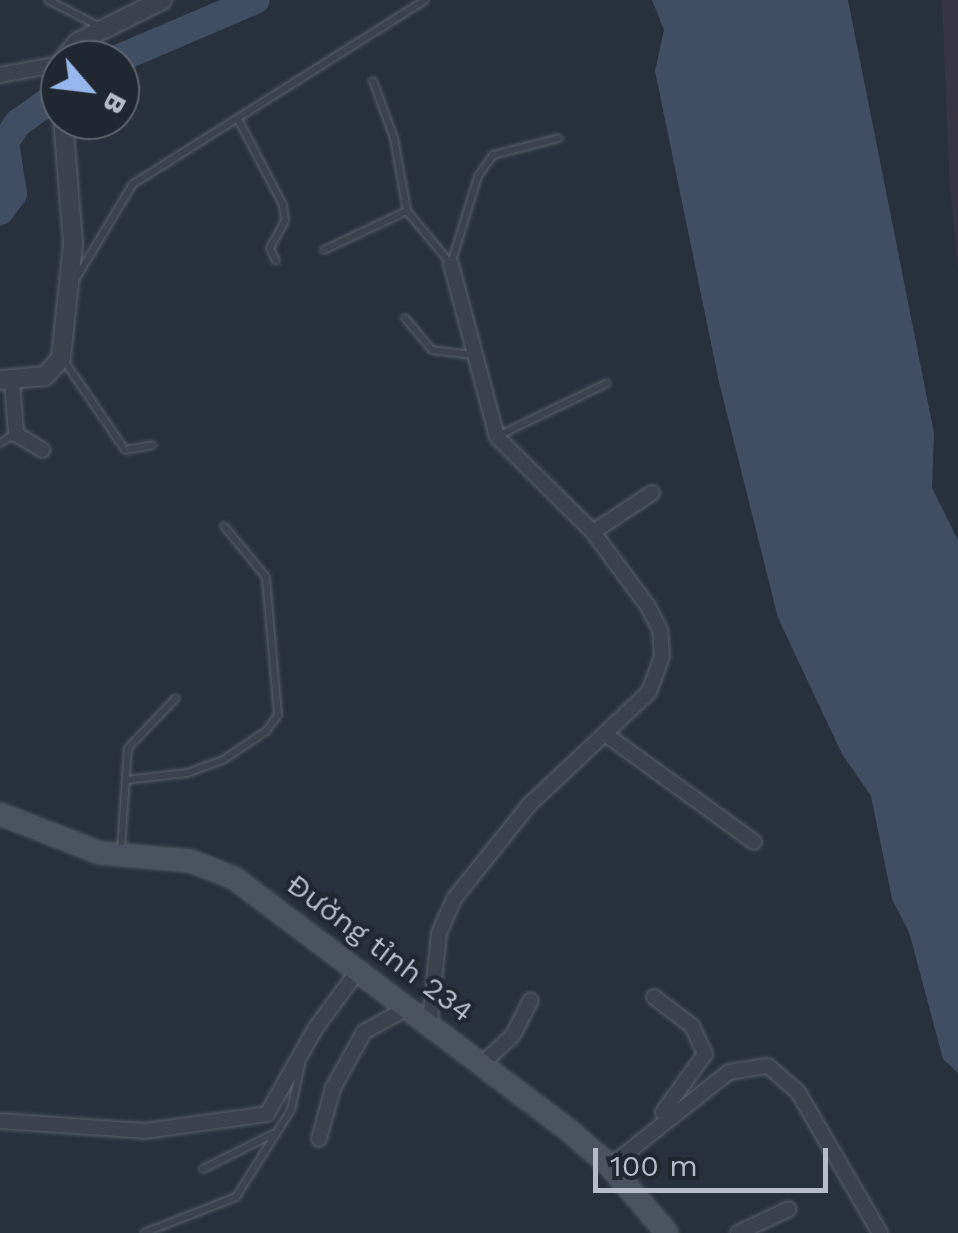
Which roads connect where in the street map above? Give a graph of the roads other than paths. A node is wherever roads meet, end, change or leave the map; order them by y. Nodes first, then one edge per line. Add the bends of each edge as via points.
1 (48, 0) edge
2 (162, 0) edge
3 (425, 0) edge
4 (103, 29) junction
5 (82, 40) edge
6 (40, 67) edge
7 (0, 75) edge
8 (373, 82) dead end
9 (238, 119) junction
10 (559, 138) dead end
11 (64, 140) edge
12 (407, 212) junction
13 (324, 250) dead end
14 (276, 260) dead end
15 (451, 264) junction
16 (72, 285) junction
17 (405, 318) dead end
18 (472, 355) junction
19 (61, 358) junction
20 (6, 380) edge
21 (607, 384) dead end
22 (16, 434) junction
23 (497, 437) junction
24 (0, 443) edge
25 (152, 445) dead end
26 (43, 450) dead end
27 (652, 492) dead end
28 (224, 526) dead end
29 (593, 532) junction
30 (176, 698) dead end
31 (605, 734) junction
32 (126, 780) junction
33 (0, 814) edge
34 (754, 842) dead end
35 (121, 856) junction
36 (359, 969) junction
37 (654, 997) dead end
38 (531, 1000) dead end
39 (410, 1006) junction
40 (430, 1022) junction
41 (303, 1054) junction
42 (483, 1063) junction
43 (0, 1121) edge
44 (650, 1128) junction
45 (278, 1130) junction
46 (319, 1139) dead end
47 (610, 1166) junction
48 (204, 1169) dead end
49 (789, 1209) dead end
50 (144, 1233) edge
51 (668, 1233) edge
52 (738, 1233) edge
53 (880, 1233) edge

1 - 4 lane
2 - 4 street
3 - 9 lane
4 - 5 street
6 - 7 street
8 - 12 lane via 394,138
9 - 14 lane via 283,206 284,220 270,248
9 - 16 lane via 152,168 122,194
10 - 15 lane via 493,154 478,176
11 - 16 street
12 - 13 lane
12 - 15 lane
15 - 18 street
16 - 19 street
17 - 18 lane via 432,350
18 - 23 street
19 - 20 street via 45,376
19 - 25 lane via 125,450
20 - 22 street
21 - 23 lane
22 - 24 lane
22 - 26 street
23 - 29 street
27 - 29 street
28 - 32 lane via 266,577 278,715 222,760 187,773
29 - 31 street via 660,630 654,683
30 - 32 lane via 132,740
31 - 34 street
31 - 40 street via 529,805 454,898 438,933
32 - 35 lane
33 - 35 main road, Đường tỉnh 234
35 - 36 main road, Đường tỉnh 234 via 168,857 221,871
36 - 39 main road, Đường tỉnh 234
36 - 41 street
37 - 44 street via 692,1026 705,1054
38 - 42 street via 513,1035
39 - 40 main road, Đường tỉnh 234
39 - 46 street via 364,1032 333,1088
40 - 42 main road, Đường tỉnh 234
41 - 43 street via 278,1103 260,1117 146,1131
41 - 45 lane via 290,1110
42 - 47 main road, Đường tỉnh 234
44 - 47 street
44 - 53 street via 729,1072 768,1066 798,1092
45 - 48 lane
45 - 50 lane via 236,1197
47 - 51 main road, Đường tỉnh 234
49 - 52 street

